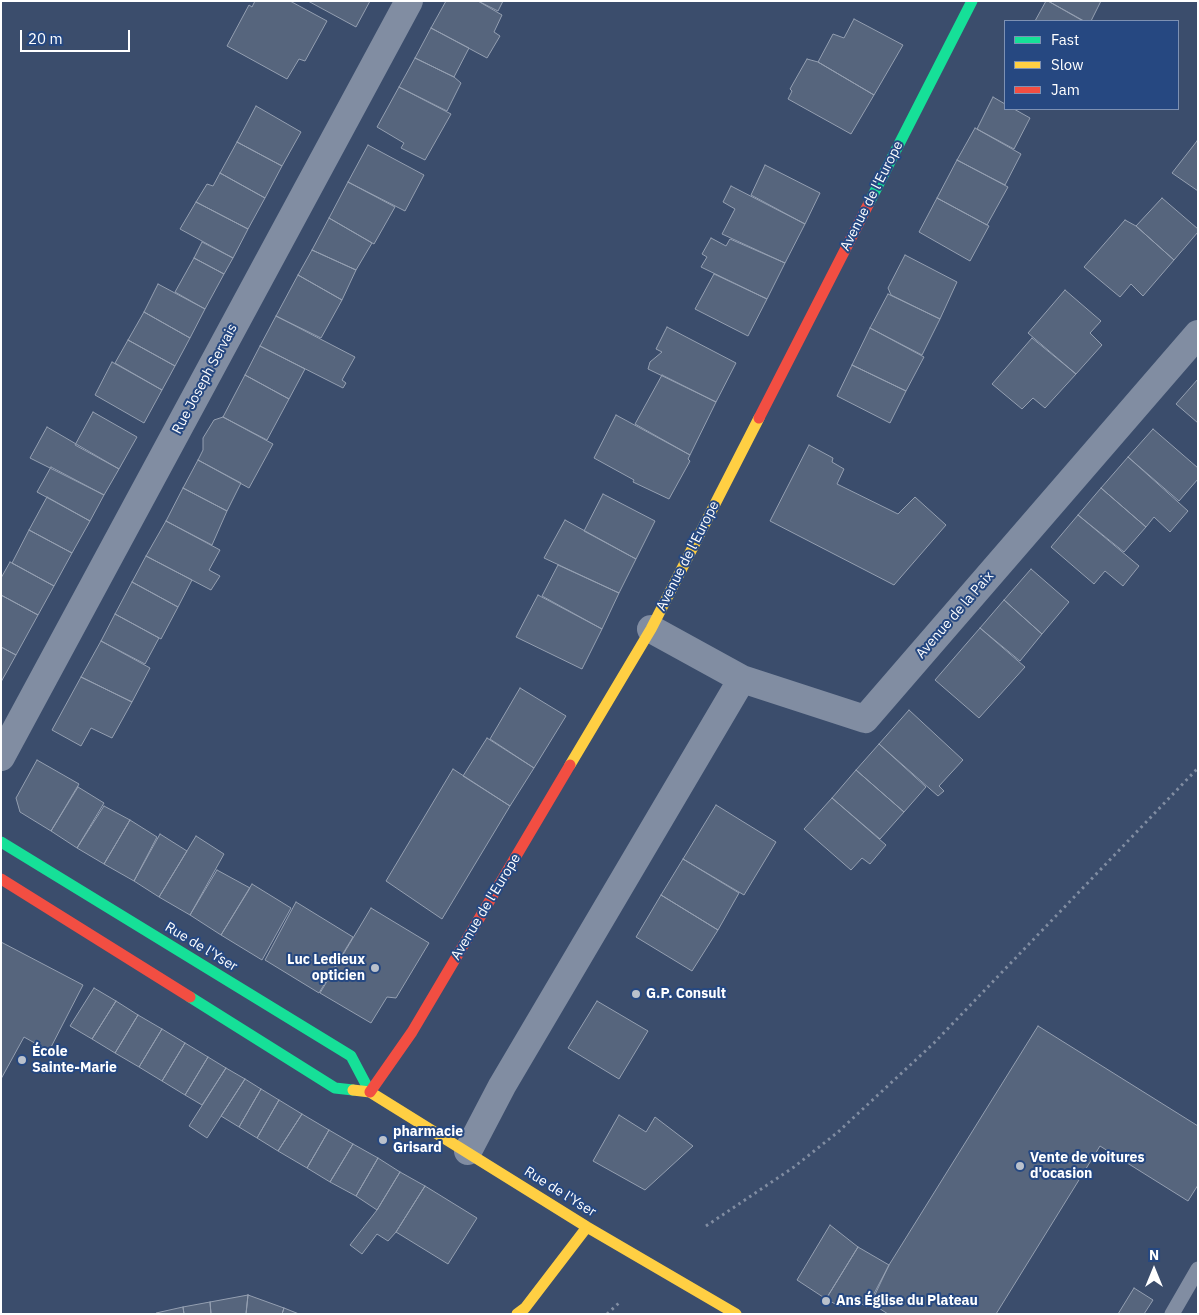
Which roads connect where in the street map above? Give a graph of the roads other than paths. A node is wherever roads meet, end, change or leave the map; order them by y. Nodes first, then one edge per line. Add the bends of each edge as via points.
1 (409, 1) edge
2 (972, 1) edge
3 (1198, 334) edge
4 (651, 629) junction
5 (742, 679) junction
6 (1, 758) edge
7 (1, 842) edge
8 (1, 880) edge
9 (370, 1092) junction
10 (468, 1150) junction
11 (587, 1227) junction
12 (1198, 1269) edge
13 (517, 1314) edge
14 (736, 1314) edge
15 (1172, 1314) edge

1 - 6 street, Rue Joseph Servais
2 - 4 street, Avenue de l'Europe
3 - 5 street, Avenue de la Paix via 865,719
4 - 5 street, Avenue de la Paix
4 - 9 street, Avenue de l'Europe via 412,1032
5 - 10 street via 502,1086
7 - 9 street, Rue de l'Yser via 351,1056
8 - 9 street, Rue de l'Yser via 335,1088
9 - 10 street, Rue de l'Yser
10 - 11 street, Rue de l'Yser
11 - 13 street
11 - 14 street, Rue de l'Yser
12 - 15 lane

